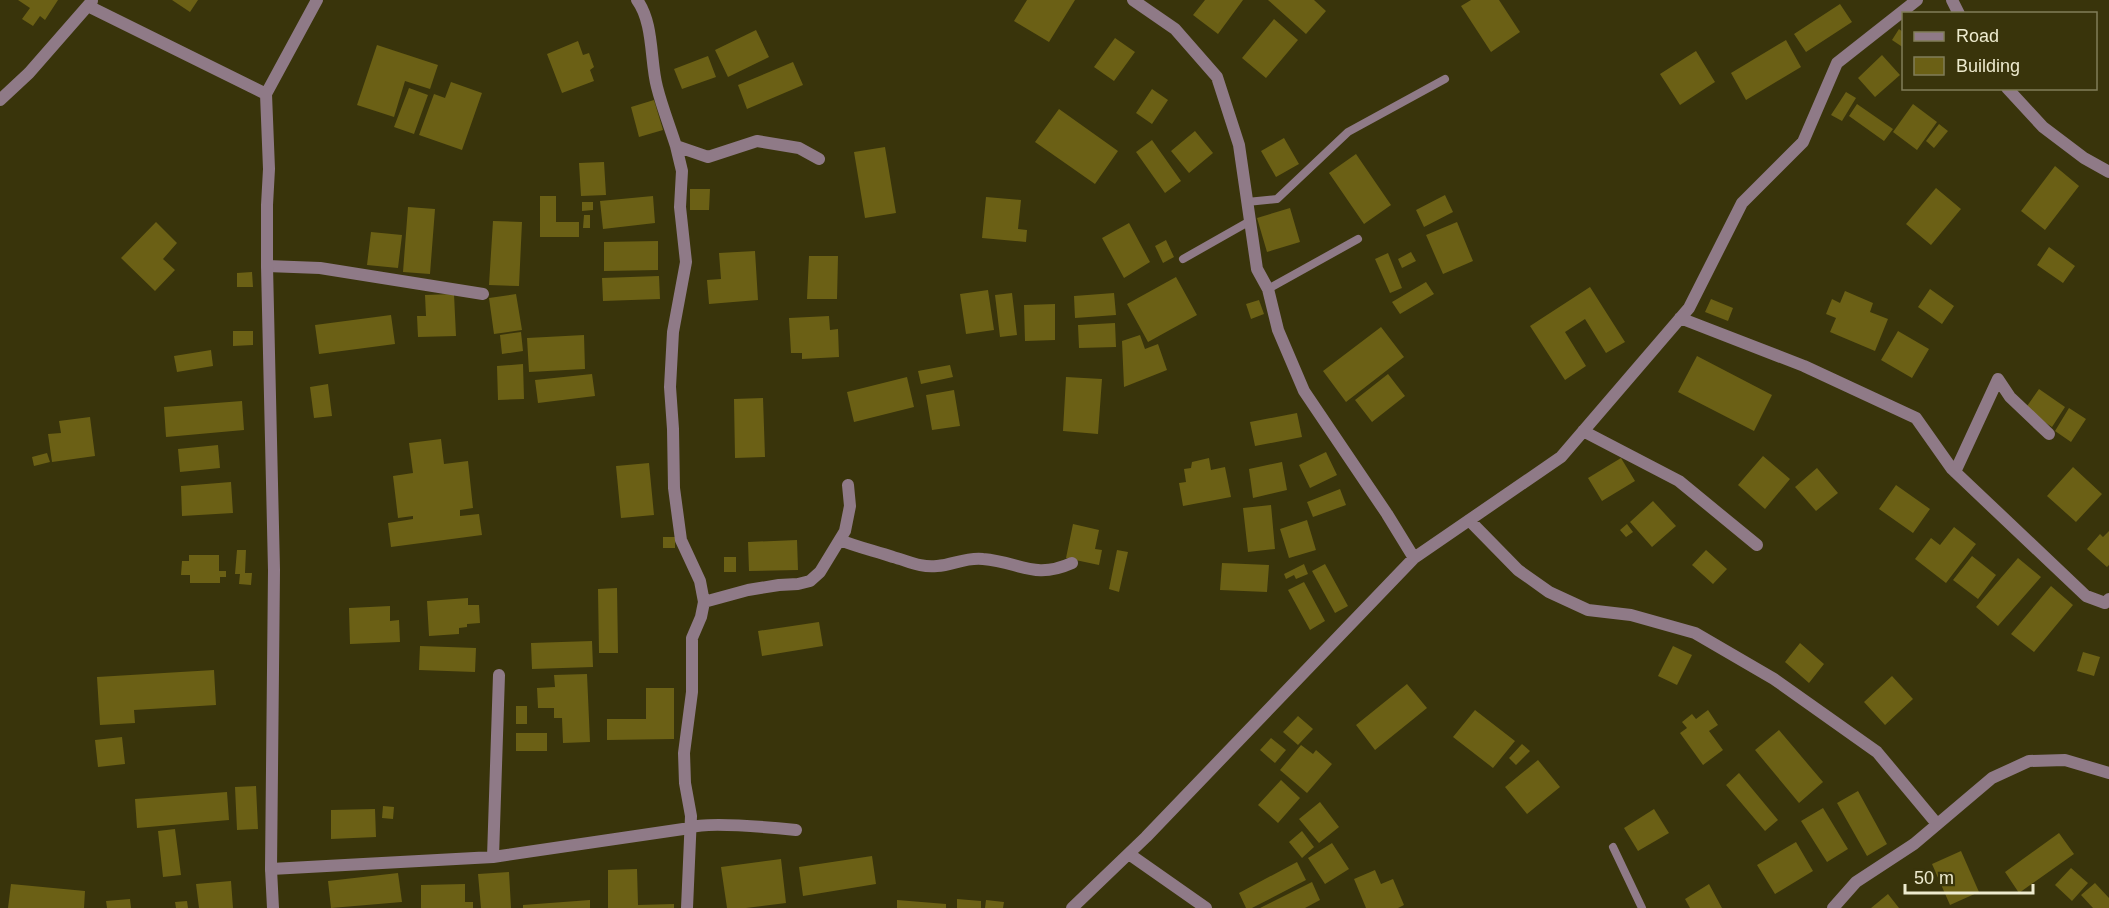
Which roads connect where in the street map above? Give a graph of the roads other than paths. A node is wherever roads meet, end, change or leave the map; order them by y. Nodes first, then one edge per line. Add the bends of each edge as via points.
1 (317, 0) edge
2 (637, 0) edge
3 (1133, 0) edge
4 (1917, 0) edge
5 (90, 3) edge
6 (1445, 79) dead end
7 (2009, 90) edge
8 (266, 94) junction
9 (0, 100) edge
10 (676, 146) junction
11 (819, 159) dead end
12 (2109, 172) edge
13 (1247, 202) junction
14 (1250, 221) junction
15 (1358, 239) dead end
16 (1183, 259) dead end
17 (267, 266) junction
18 (1268, 289) junction
19 (483, 294) dead end
20 (1680, 318) junction
21 (1583, 431) junction
22 (2049, 434) dead end
23 (1955, 472) junction
24 (848, 486) dead end
25 (1469, 520) junction
26 (840, 540) junction
27 (1757, 545) dead end
28 (1414, 558) junction
29 (1072, 563) dead end
30 (2109, 600) edge
31 (704, 602) junction
32 (499, 675) dead end
33 (2109, 773) edge
34 (1937, 824) junction
35 (690, 828) junction
36 (796, 830) dead end
37 (1613, 847) dead end
38 (1129, 854) junction
39 (493, 857) junction
40 (271, 869) junction
41 (273, 908) edge
42 (687, 908) edge
43 (1072, 908) edge
44 (1206, 908) edge
45 (1642, 908) edge
46 (1833, 908) edge

1 - 8 street
2 - 10 street via 650,37 657,86
3 - 13 street via 1175,28 1217,77 1239,145
4 - 20 street via 1837,63 1803,142 1742,203 1689,308
5 - 8 street
5 - 9 street
6 - 13 lane via 1348,132 1277,199
7 - 12 street via 2043,127
8 - 17 street
10 - 11 street via 708,157 757,141 799,148
10 - 31 street via 682,171 680,207 686,262 673,332 670,387 674,488 681,540 700,581
13 - 14 street
14 - 16 lane
14 - 18 street via 1257,269
15 - 18 lane
17 - 19 street via 320,268
17 - 40 street via 274,570
18 - 28 street via 1278,330 1304,391
20 - 21 street
20 - 23 street via 1804,366 1916,418
21 - 25 street via 1561,457
21 - 27 street via 1679,481
22 - 23 street via 2010,397 1998,379
23 - 30 street via 2086,596 2105,603
24 - 26 street via 849,516
25 - 28 street
25 - 34 street via 1518,570 1549,592 1588,610 1631,615 1695,633 1774,679 1877,752
26 - 29 street via 924,567 972,558 1010,562 1037,571 1056,570
26 - 31 street via 820,572 810,580
28 - 38 street
31 - 35 street via 692,639 692,692 684,753
32 - 39 street
33 - 34 street via 2066,760 2028,761 1992,778
34 - 46 street via 1856,882
35 - 36 street via 725,825
35 - 39 street
35 - 42 street
37 - 45 lane
38 - 43 street
38 - 44 street
39 - 40 street
40 - 41 street

